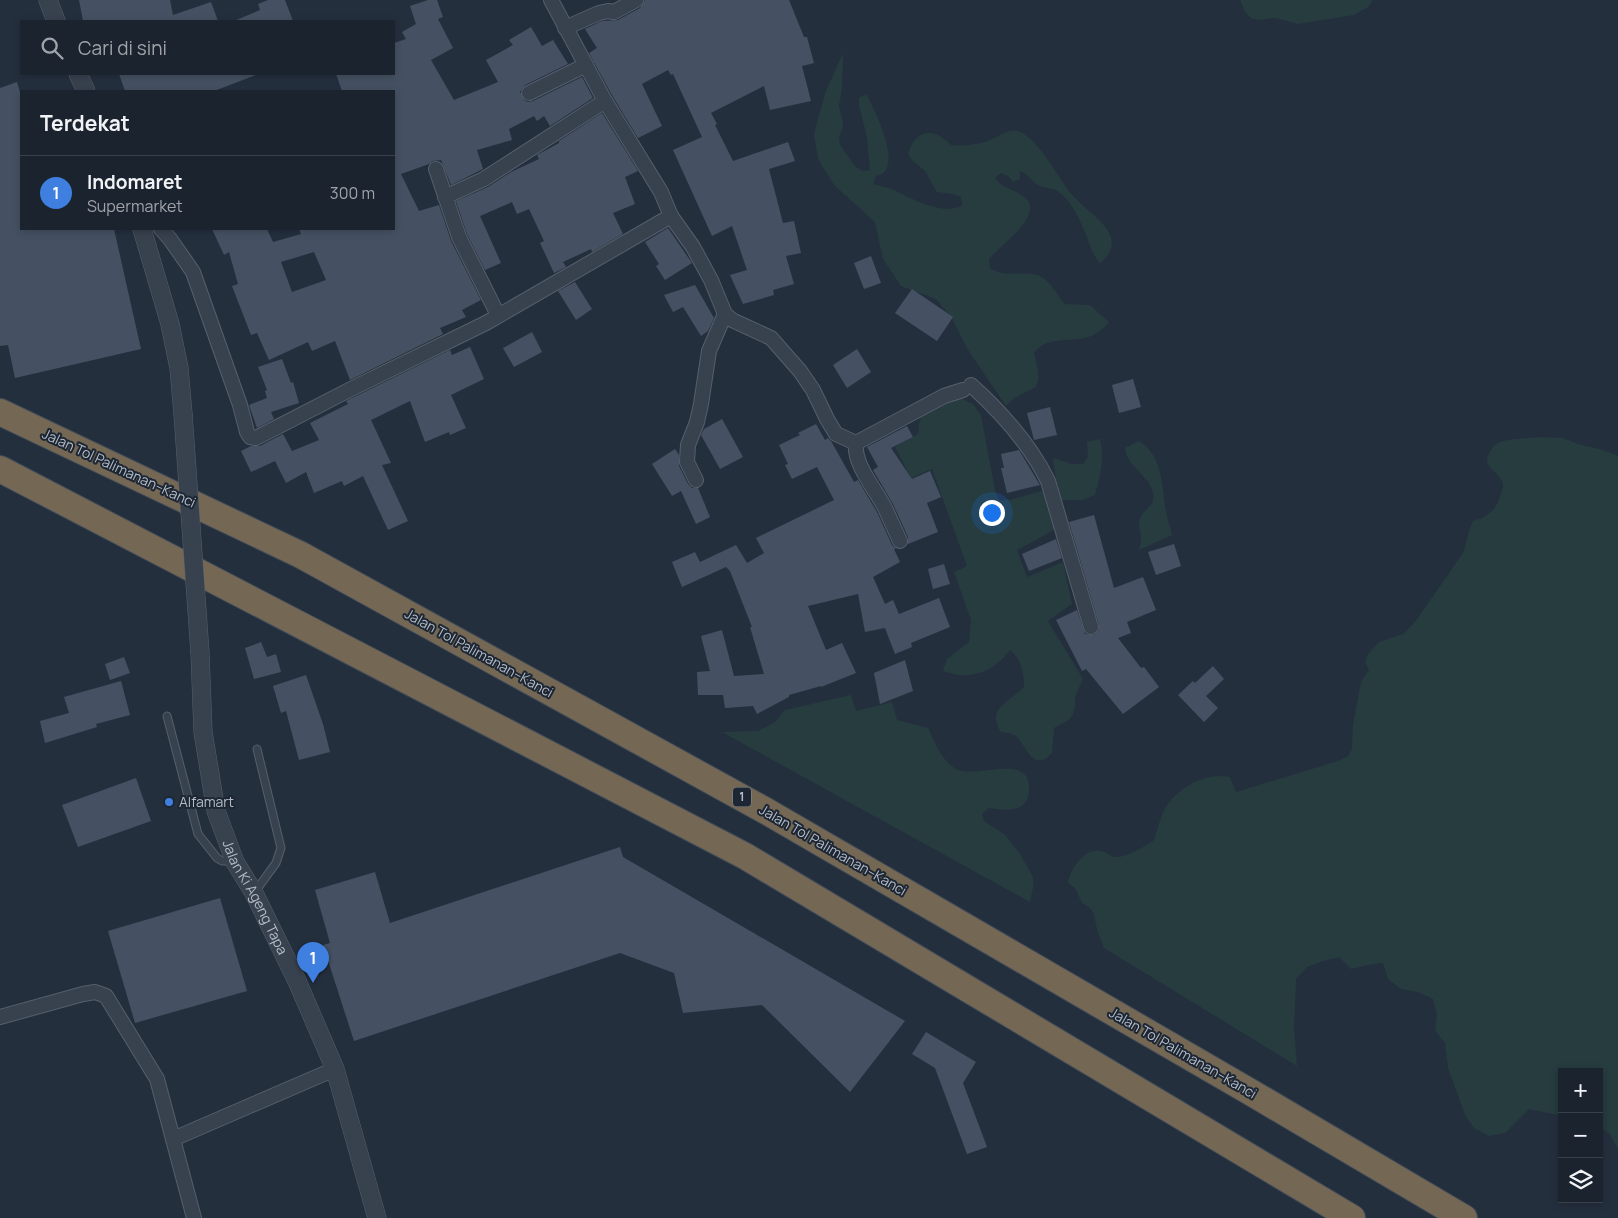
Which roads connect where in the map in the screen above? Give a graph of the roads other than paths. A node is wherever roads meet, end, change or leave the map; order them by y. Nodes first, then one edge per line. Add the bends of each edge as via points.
1 (48, 0) edge
2 (551, 0) edge
3 (636, 0) edge
4 (56, 20) edge
5 (565, 28) junction
6 (586, 65) junction
7 (78, 75) edge
8 (86, 90) edge
9 (529, 93) dead end
10 (605, 101) junction
11 (436, 169) dead end
12 (445, 197) junction
13 (671, 216) junction
14 (142, 230) edge
15 (162, 230) edge
16 (725, 314) junction
17 (498, 315) junction
18 (0, 412) edge
19 (856, 444) junction
20 (0, 469) edge
21 (696, 480) dead end
22 (900, 541) dead end
23 (1091, 627) dead end
24 (167, 716) dead end
25 (257, 749) dead end
26 (236, 862) junction
27 (254, 893) junction
28 (0, 1017) edge
29 (335, 1069) junction
30 (173, 1139) junction
31 (194, 1218) edge
32 (377, 1218) edge
33 (1352, 1218) edge
34 (1464, 1218) edge

1 - 4 street
2 - 5 street
3 - 5 street via 614,12 608,10
5 - 6 street
6 - 9 street
6 - 10 street
7 - 8 street
10 - 12 street via 484,179
10 - 13 street via 661,192
11 - 12 street
12 - 17 street via 458,237
13 - 16 street via 693,247
13 - 17 street
14 - 26 street, Jalan Ki Ageng Tapa, bridge via 170,324 179,368 203,732 216,811
15 - 17 street via 193,272 247,432 253,438
16 - 19 street via 771,338 809,384 836,434
16 - 21 street via 708,351 699,413 688,445 688,462
18 - 34 highway, Jalan Tol Palimanan–Kanci / 1 via 301,555 516,673 766,811
19 - 22 street via 859,461
19 - 23 street via 944,396 967,387 996,408 1039,463 1048,481
20 - 33 highway via 746,856
24 - 26 lane via 198,834 217,858
25 - 27 lane via 281,848 276,863
26 - 27 street, Jalan Ki Ageng Tapa
27 - 29 street, Jalan Ki Ageng Tapa
28 - 30 street via 83,994 95,992 106,996 157,1079
29 - 30 street
29 - 32 street, Jalan Ki Ageng Tapa
30 - 31 street

